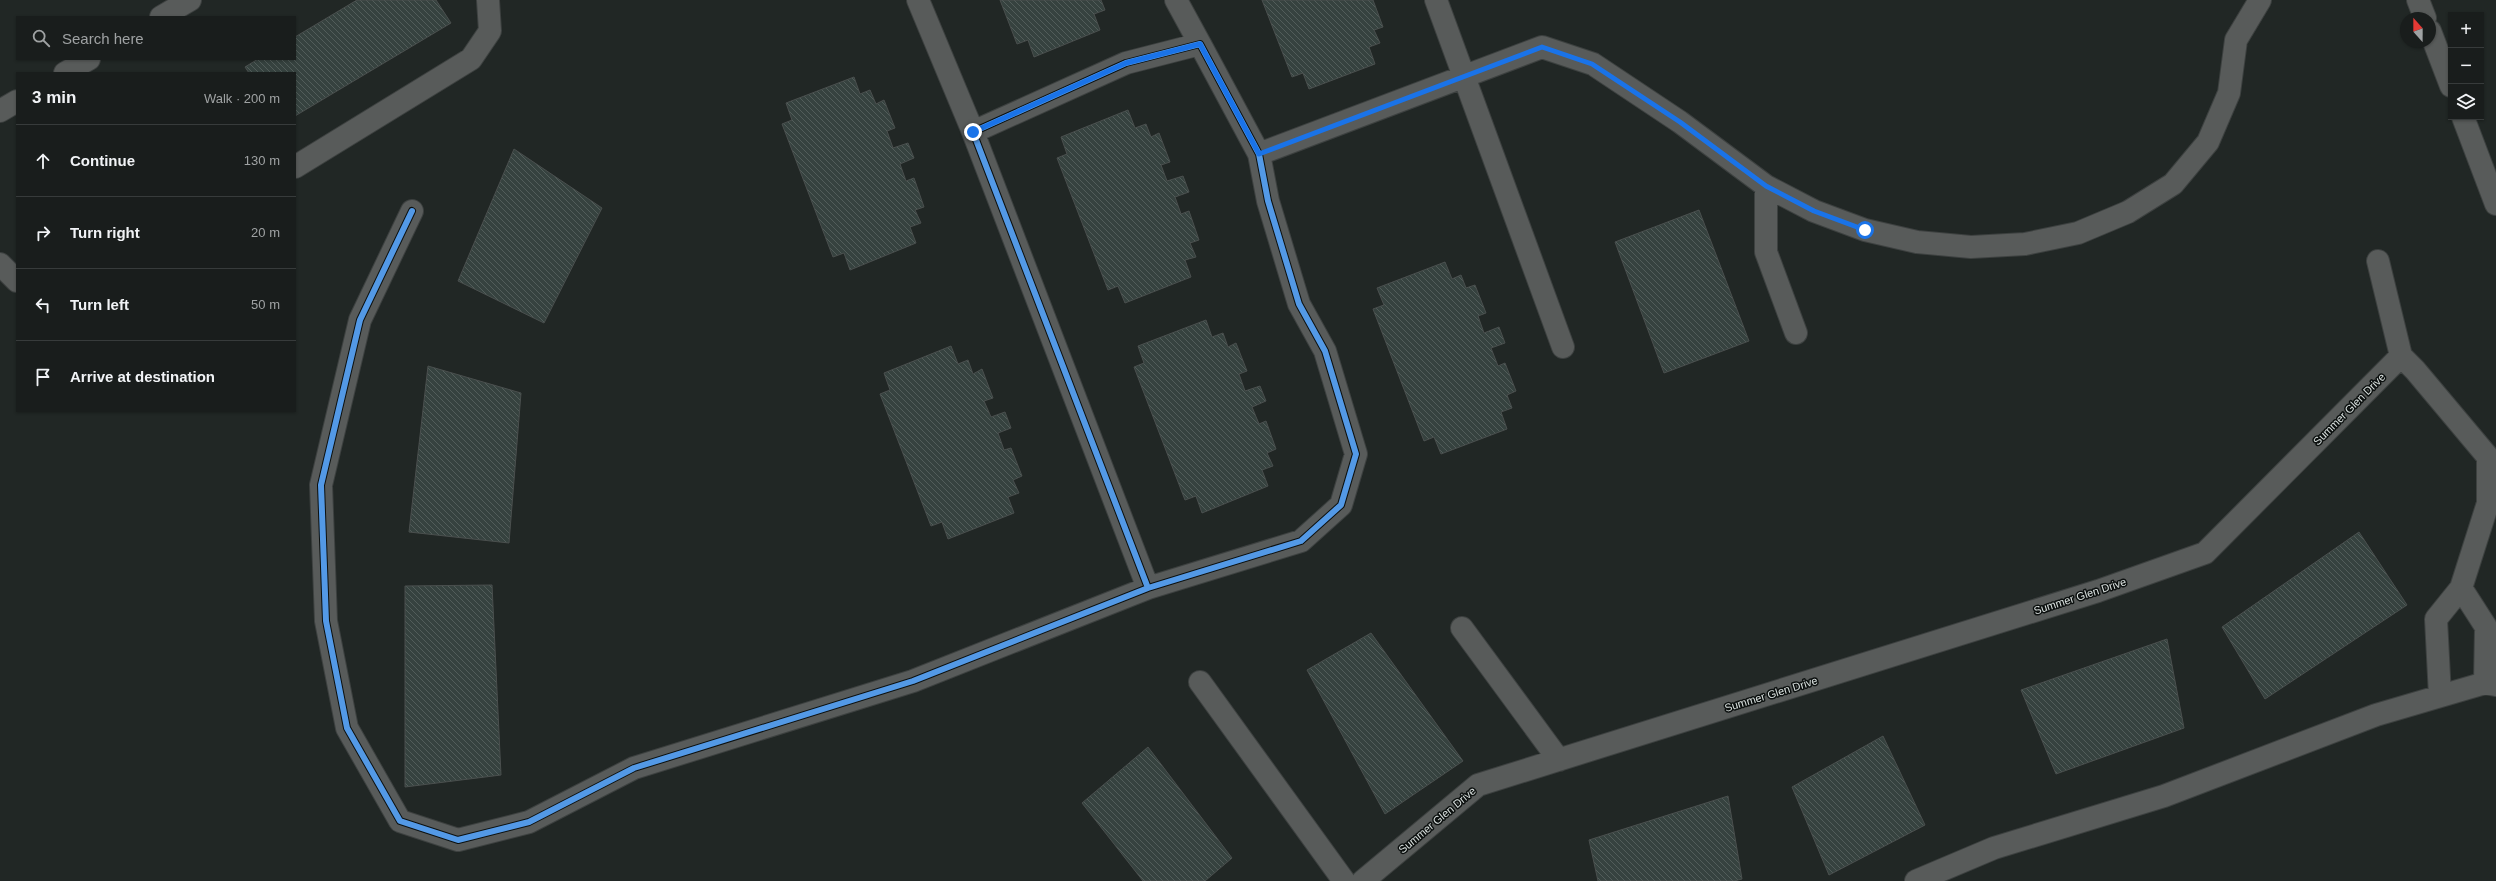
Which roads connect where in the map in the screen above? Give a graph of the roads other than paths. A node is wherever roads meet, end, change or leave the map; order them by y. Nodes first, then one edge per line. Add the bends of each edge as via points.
1 (190, 0) edge
2 (488, 0) edge
3 (918, 0) edge
4 (1176, 0) edge
5 (1436, 0) edge
6 (2260, 0) edge
7 (2418, 0) edge
8 (2423, 12) edge
9 (163, 16) edge
10 (1200, 44) junction
11 (2436, 47) edge
12 (87, 60) edge
13 (67, 72) edge
14 (1465, 76) junction
15 (2450, 84) edge
16 (16, 102) edge
17 (0, 111) edge
18 (2464, 120) edge
19 (973, 132) junction
20 (1259, 154) junction
21 (296, 166) edge
22 (1766, 186) junction
23 (2496, 204) edge
24 (412, 211) dead end
25 (2378, 261) dead end
26 (0, 264) edge
27 (16, 280) edge
28 (1796, 333) dead end
29 (1563, 347) dead end
30 (2401, 356) junction
31 (1148, 588) junction
32 (2461, 588) junction
33 (1462, 628) dead end
34 (1200, 682) dead end
35 (2490, 684) edge
36 (2440, 696) junction
37 (1559, 760) junction
38 (1368, 880) edge
39 (1344, 881) edge
40 (1916, 881) edge

1 - 9 street
2 - 21 street via 490,31 471,59
3 - 19 street
4 - 10 street
5 - 14 street
6 - 22 street via 2236,40 2229,93 2208,142 2174,184 2128,212 2078,233 2025,244 1971,246 1917,242 1865,230
7 - 8 street
10 - 19 street via 1126,63
10 - 20 street
11 - 15 street
12 - 13 street
14 - 20 street
14 - 22 street via 1542,47 1592,64 1680,122
14 - 29 street
16 - 17 street
18 - 23 street
19 - 31 street
20 - 31 street via 1268,201 1299,304 1325,352 1356,454 1341,505 1301,541
22 - 28 street via 1766,252
24 - 31 street via 360,320 321,485 326,621 347,728 400,821 458,840 529,822 634,768 912,681
25 - 30 street
26 - 27 street
30 - 32 street via 2488,457 2488,503
30 - 37 street, Summer Glen Drive via 2205,553 2098,591
32 - 35 street via 2486,627
32 - 36 street via 2436,619
33 - 37 street
34 - 39 street
35 - 36 street
36 - 40 street via 2376,715 2164,796 1994,848
37 - 38 street, Summer Glen Drive via 1478,785

